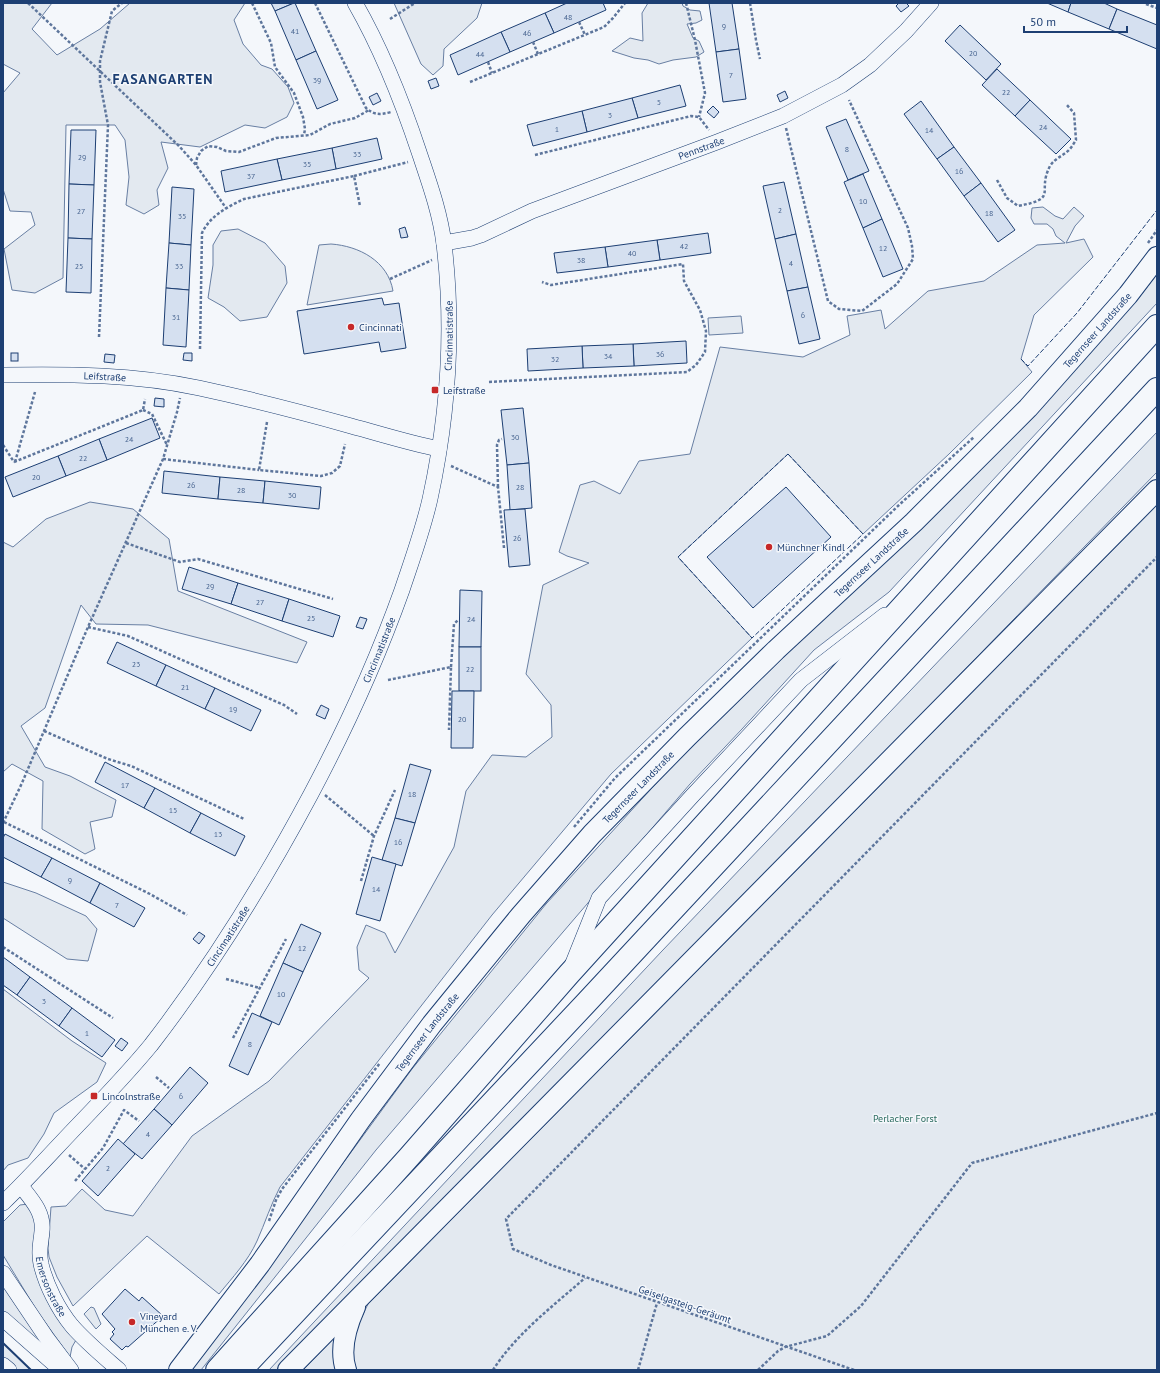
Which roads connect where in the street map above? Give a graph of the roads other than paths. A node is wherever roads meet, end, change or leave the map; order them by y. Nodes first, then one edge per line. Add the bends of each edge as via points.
1 (356, 3) edge
2 (931, 3) edge
3 (444, 243) junction
4 (1157, 257) edge
5 (1157, 326) edge
6 (3, 375) edge
7 (1157, 389) edge
8 (439, 449) junction
9 (1157, 490) edge
10 (916, 591) junction
11 (569, 974) junction
12 (21, 1186) junction
13 (3, 1203) edge
14 (3, 1273) edge
15 (357, 1301) junction
16 (3, 1319) edge
17 (3, 1365) edge
18 (178, 1369) edge
19 (9, 1370) edge
20 (61, 1370) edge
21 (71, 1370) edge
22 (119, 1370) edge
23 (217, 1370) edge
24 (241, 1370) edge
25 (288, 1370) edge
26 (346, 1370) edge

1 - 3 street, Cincinnatistraße via 372,32 404,107 432,191
2 - 3 street, Pennstraße via 870,65 842,85 783,116 532,211 481,235
3 - 8 street, Cincinnatistraße via 448,292 448,359
4 - 18 main road, Tegernseer Landstraße via 1128,295 1028,408 914,522 687,737 592,834 520,915 432,1024 361,1119 260,1264
5 - 10 highway
6 - 8 street, Leifstraße via 96,375 197,388
7 - 24 highway via 597,992
8 - 12 street, Cincinnatistraße via 415,554 391,620 342,735 286,841 227,940 150,1046
9 - 15 main road
10 - 11 highway
10 - 11 street via 801,680 692,795 599,898
11 - 23 highway
12 - 13 street, Cincinnatistraße
12 - 22 street, Emersonstraße via 42,1218 38,1252 46,1282 72,1326
14 - 21 street
15 - 25 main road
15 - 26 main road via 346,1327 343,1352
16 - 20 street
17 - 19 street

